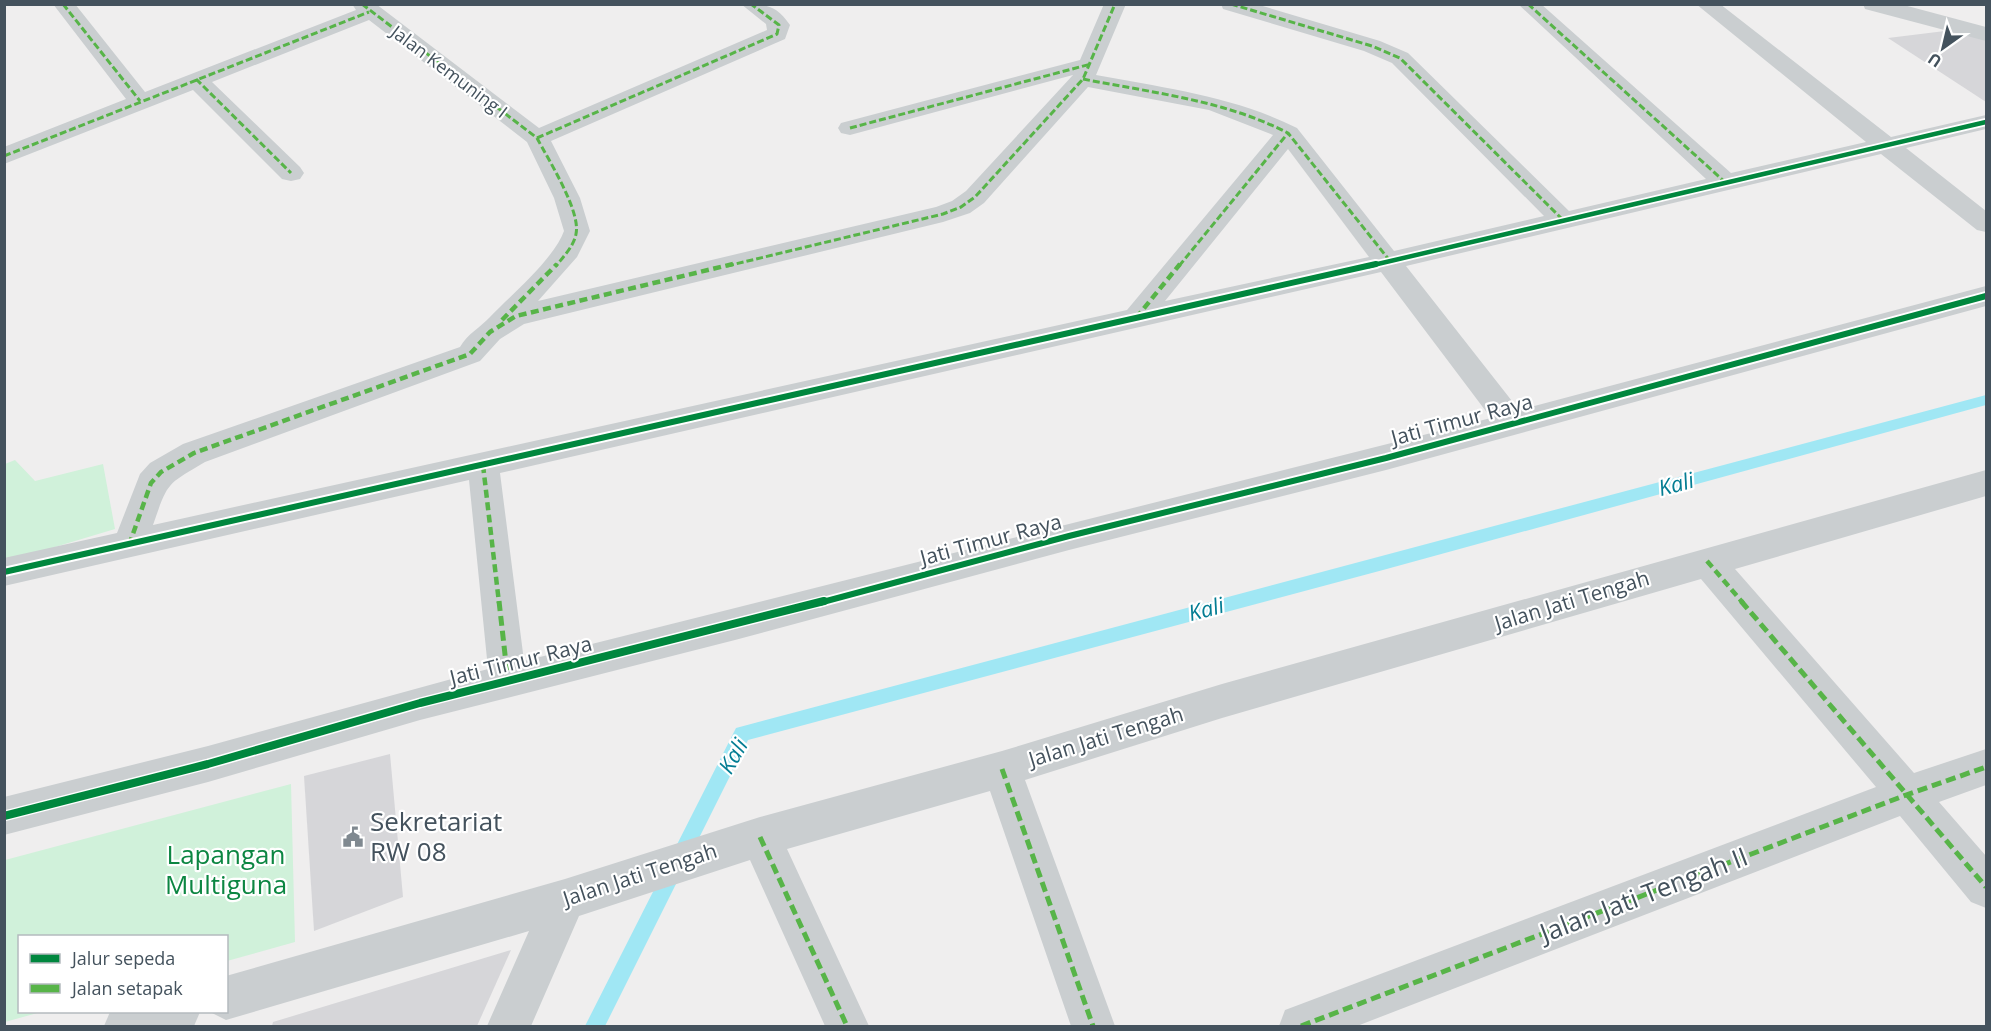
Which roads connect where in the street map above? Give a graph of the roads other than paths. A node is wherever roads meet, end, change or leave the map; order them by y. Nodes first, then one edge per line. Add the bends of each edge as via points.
1 (63, 4) edge
2 (751, 4) edge
3 (1115, 4) edge
4 (1231, 4) edge
5 (1528, 4) edge
6 (1706, 4) edge
7 (1873, 4) edge
8 (366, 8) edge
9 (1986, 34) edge
10 (1087, 72) junction
11 (196, 79) junction
12 (140, 101) junction
13 (1986, 122) edge
14 (850, 128) dead end
15 (1288, 133) junction
16 (537, 138) junction
17 (1883, 145) junction
18 (4, 156) edge
19 (291, 173) dead end
20 (1726, 183) junction
21 (1564, 221) junction
22 (1986, 224) edge
23 (1389, 261) junction
24 (1986, 296) edge
25 (1136, 318) junction
26 (497, 325) junction
27 (1512, 423) junction
28 (483, 465) junction
29 (1986, 483) edge
30 (129, 545) junction
31 (1707, 561) junction
32 (4, 572) edge
33 (508, 681) junction
34 (1986, 767) edge
35 (1002, 769) junction
36 (1906, 795) junction
37 (4, 816) edge
38 (760, 837) junction
39 (1986, 886) edge
40 (566, 900) junction
41 (228, 997) edge
42 (171, 1013) edge
43 (126, 1026) edge
44 (509, 1026) edge
45 (847, 1026) edge
46 (1093, 1026) edge
47 (1301, 1026) edge

1 - 12 street
2 - 16 street via 774,19 777,34
3 - 10 street
4 - 21 street via 1400,58
5 - 20 street
6 - 17 street
7 - 9 street
8 - 11 street
8 - 16 street, Jalan Kemuning I
10 - 14 street via 1043,75
10 - 15 street via 1236,110
10 - 26 street via 961,207 536,309
11 - 12 street
11 - 19 street
12 - 18 street
13 - 17 street
15 - 23 street
15 - 25 street
16 - 26 street via 569,204 577,231 572,247
17 - 20 street
17 - 22 street
20 - 21 street
21 - 23 street
23 - 25 street
23 - 27 street
24 - 27 street, Jati Timur Raya
25 - 28 street
26 - 30 street via 478,340 470,354 194,453 173,465 151,483
27 - 33 street, Jati Timur Raya
28 - 30 street
28 - 33 street
29 - 31 street, Jalan Jati Tengah
30 - 32 street
31 - 35 street, Jalan Jati Tengah
31 - 36 street
33 - 37 street, Jati Timur Raya
34 - 36 street, Jalan Jati Tengah II
35 - 38 street, Jalan Jati Tengah
35 - 46 street
36 - 39 street
36 - 47 street, Jalan Jati Tengah II
38 - 40 street, Jalan Jati Tengah
38 - 45 street
40 - 41 street, Jalan Jati Tengah
40 - 44 street
42 - 43 street

